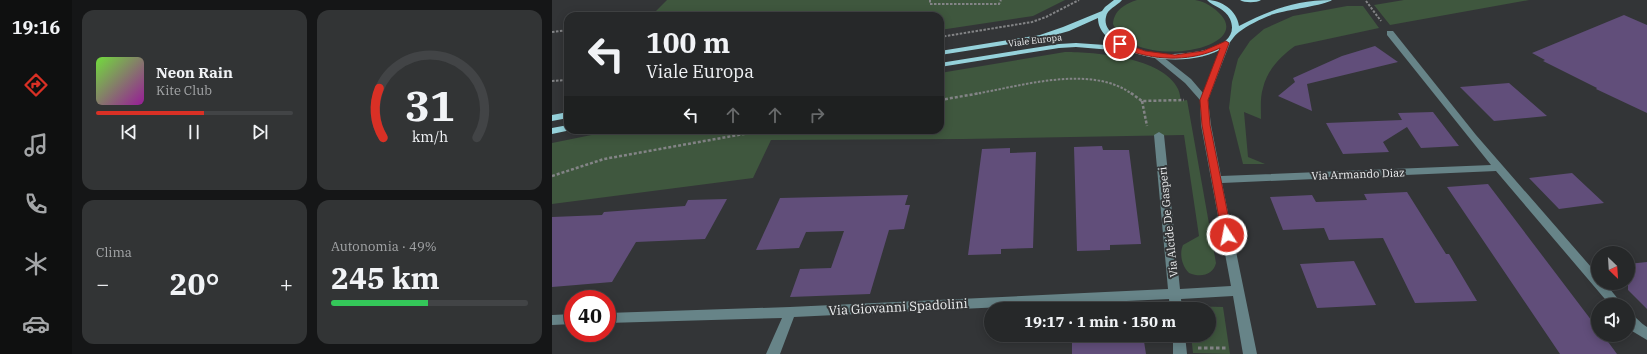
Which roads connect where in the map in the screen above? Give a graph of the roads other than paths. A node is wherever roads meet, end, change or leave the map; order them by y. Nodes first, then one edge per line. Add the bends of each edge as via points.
1 (1119, 0) edge
2 (1210, 0) edge
3 (1243, 0) edge
4 (1258, 0) edge
5 (1329, 0) edge
6 (1104, 13) junction
7 (1235, 31) junction
8 (1390, 33) road end
9 (1226, 43) junction
10 (1134, 50) junction
11 (944, 52) edge
12 (1155, 55) junction
13 (944, 64) edge
14 (1204, 100) junction
15 (564, 116) edge
16 (552, 118) edge
17 (564, 129) edge
18 (552, 131) edge
19 (1158, 135) road end
20 (1499, 168) junction
21 (1216, 180) junction
22 (1237, 291) junction
23 (1175, 294) junction
24 (1611, 298) edge
25 (1176, 302) edge
26 (790, 312) junction
27 (616, 318) edge
28 (564, 319) edge
29 (552, 320) edge
30 (1635, 327) edge
31 (1647, 334) edge
32 (773, 354) edge
33 (1250, 354) edge

1 - 6 main road, Viale Europa
2 - 7 main road via 1229,12 1236,25
3 - 4 main road
5 - 7 main road, Viale Europa via 1270,13
6 - 10 main road, Viale Europa via 1102,26 1106,33 1120,44
6 - 11 main road, Viale Europa via 1041,37
7 - 9 main road, Viale Europa
8 - 20 street via 1425,80
9 - 12 main road, Viale Europa via 1195,55
9 - 14 street
10 - 12 main road, Viale Europa
10 - 13 main road, Viale Europa via 1097,46 1059,46
12 - 14 street via 1188,81
14 - 21 street
15 - 16 main road
17 - 18 main road
19 - 23 street, Via Alcide De Gasperi
20 - 21 street, Via Armando Diaz
20 - 24 street
21 - 22 street
22 - 23 street, Via Giovanni Spadolini
22 - 33 street
23 - 25 street, Via Alcide De Gasperi
23 - 26 street, Via Giovanni Spadolini
26 - 27 street, Via Giovanni Spadolini
26 - 32 street
28 - 29 street
30 - 31 street

